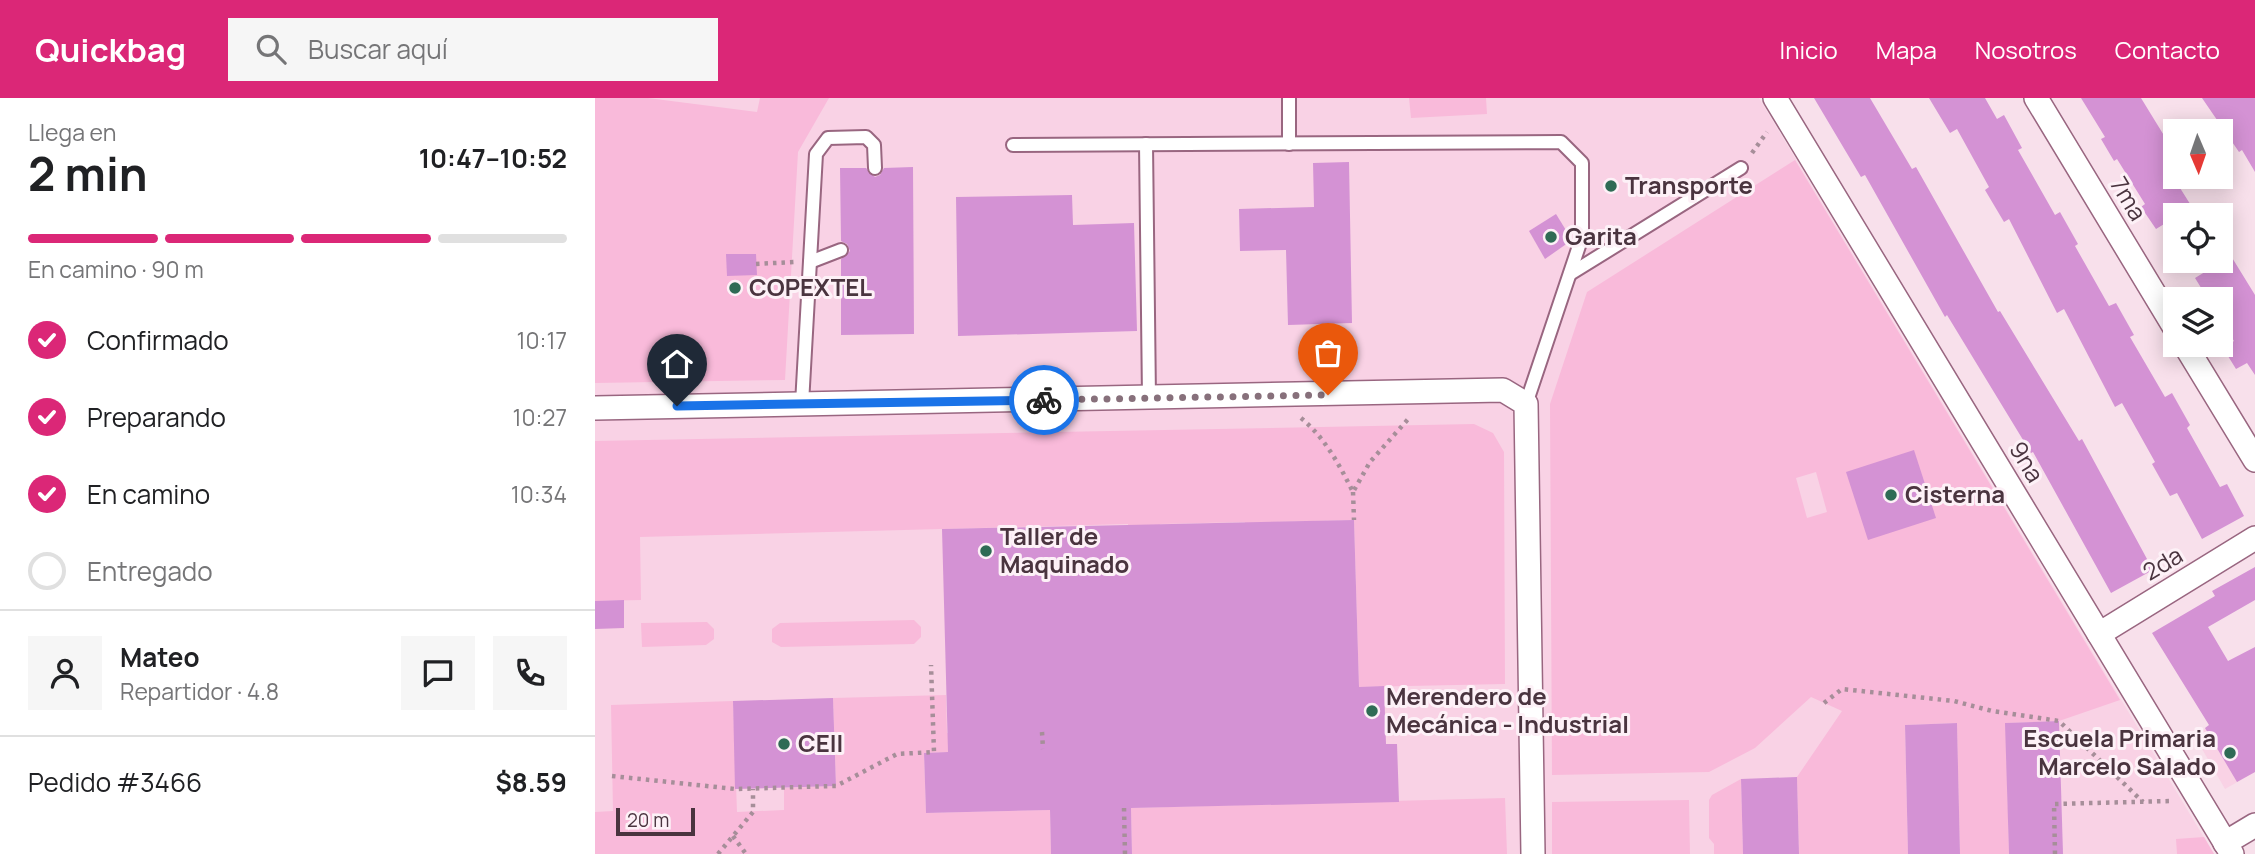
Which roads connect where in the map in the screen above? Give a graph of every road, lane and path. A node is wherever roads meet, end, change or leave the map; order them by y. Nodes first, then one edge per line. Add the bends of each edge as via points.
1 (1289, 98) edge
2 (2036, 98) edge
3 (1779, 104) edge
4 (1146, 144) junction
5 (1289, 144) junction
6 (1013, 145) dead end
7 (875, 168) dead end
8 (1741, 168) joint
9 (841, 250) dead end
10 (810, 262) junction
11 (757, 264) dead end
12 (1570, 274) junction
13 (2163, 308) edge
14 (2192, 357) edge
15 (1437, 393) junction
16 (1273, 396) junction
17 (1149, 398) junction
18 (801, 404) junction
19 (1526, 404) junction
20 (595, 408) edge
21 (2255, 460) edge
22 (1353, 492) junction
23 (1354, 520) dead end
24 (2255, 538) edge
25 (2099, 634) junction
26 (931, 665) dead end
27 (1825, 703) dead end
28 (1042, 732) dead end
29 (1043, 749) dead end
30 (612, 776) dead end
31 (753, 789) junction
32 (2200, 800) junction
33 (2143, 802) junction
34 (1124, 808) dead end
35 (2255, 825) edge
36 (733, 836) junction
37 (2228, 848) edge
38 (718, 854) edge
39 (746, 854) edge
40 (1125, 854) edge
41 (1533, 854) edge
42 (2055, 854) edge

1 - 5 lane
2 - 13 street, 7ma
3 - 8 path
3 - 25 street, 9na
4 - 5 lane
4 - 6 lane
4 - 17 lane
5 - 12 lane via 1561,142 1582,163 1582,237
7 - 10 lane via 874,145 866,137 828,138 816,154
8 - 12 lane
9 - 10 lane
10 - 11 path
10 - 18 lane
12 - 19 lane
14 - 21 street
15 - 16 street
15 - 19 street via 1503,390
15 - 22 path via 1397,429 1370,461
16 - 17 street
16 - 22 path via 1315,430
17 - 18 street
18 - 20 street
19 - 41 street
22 - 23 path
24 - 25 street, 2da
25 - 32 street, 9na
26 - 31 path via 934,752 897,754 836,786
27 - 33 path via 1842,689 1954,701 2059,721
28 - 29 path
30 - 31 path
31 - 36 path via 753,812
32 - 33 path
32 - 37 street, 9na
33 - 42 path via 2054,804
34 - 40 path
35 - 37 street
36 - 38 path
36 - 39 path

